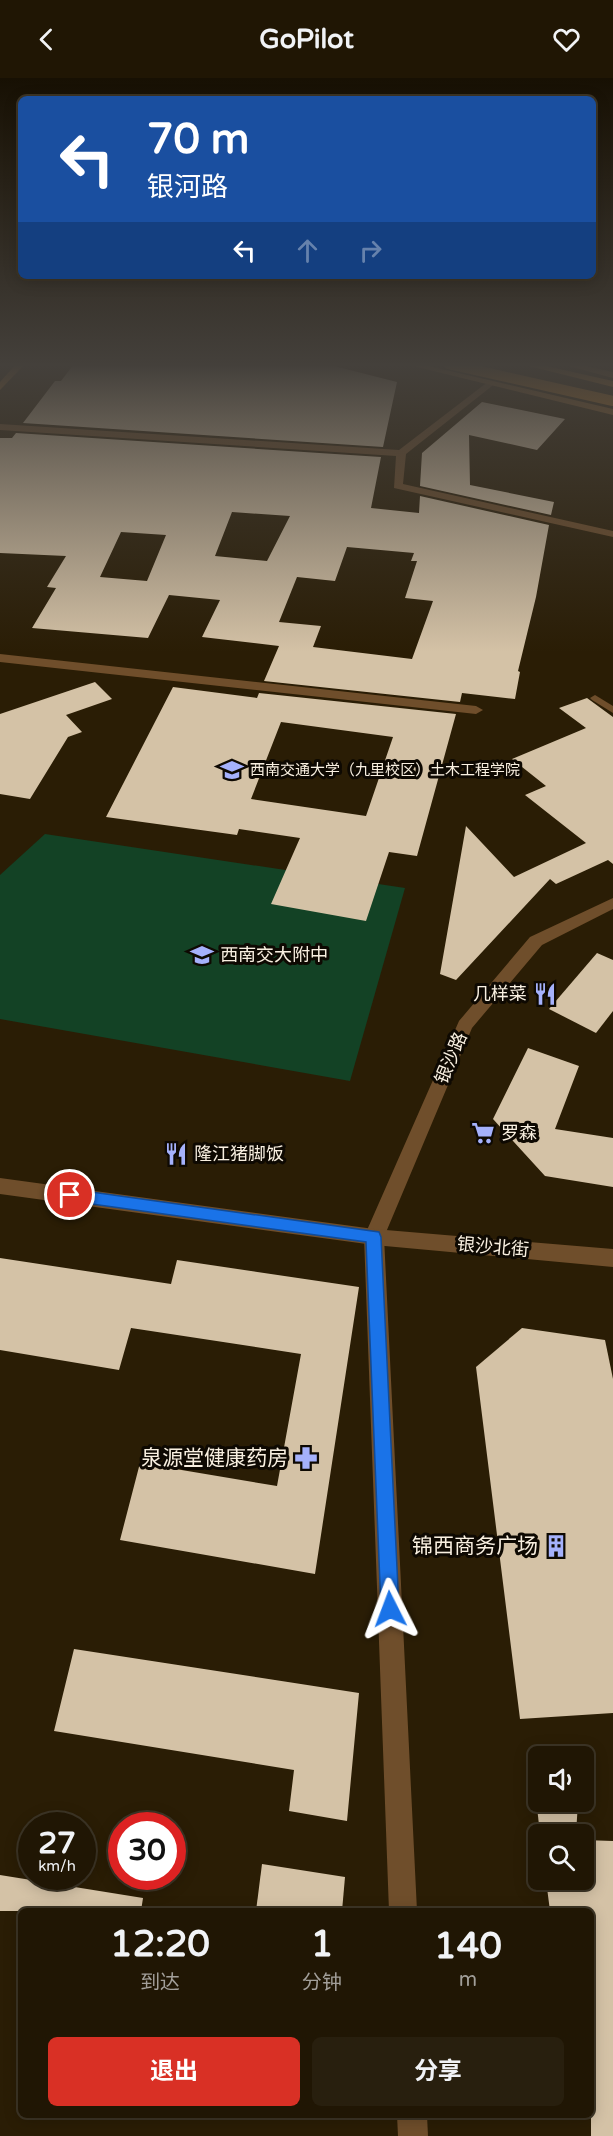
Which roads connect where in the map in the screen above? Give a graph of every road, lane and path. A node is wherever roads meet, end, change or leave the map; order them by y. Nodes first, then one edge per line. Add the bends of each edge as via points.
1 (400, 460) edge
2 (613, 534) edge
3 (0, 658) edge
4 (595, 698) dead end
5 (476, 710) dead end
6 (613, 710) edge
7 (613, 903) edge
8 (0, 1186) edge
9 (374, 1237) junction
10 (613, 1258) edge
11 (403, 1908) edge
12 (412, 2118) edge
13 (413, 2136) edge

1 - 2 street via 398,486
3 - 5 street
4 - 6 lane
7 - 9 street, 银沙路 via 536,941 465,1024
8 - 9 street, 银沙北街
9 - 10 street, 银沙北街
9 - 11 street
12 - 13 street

